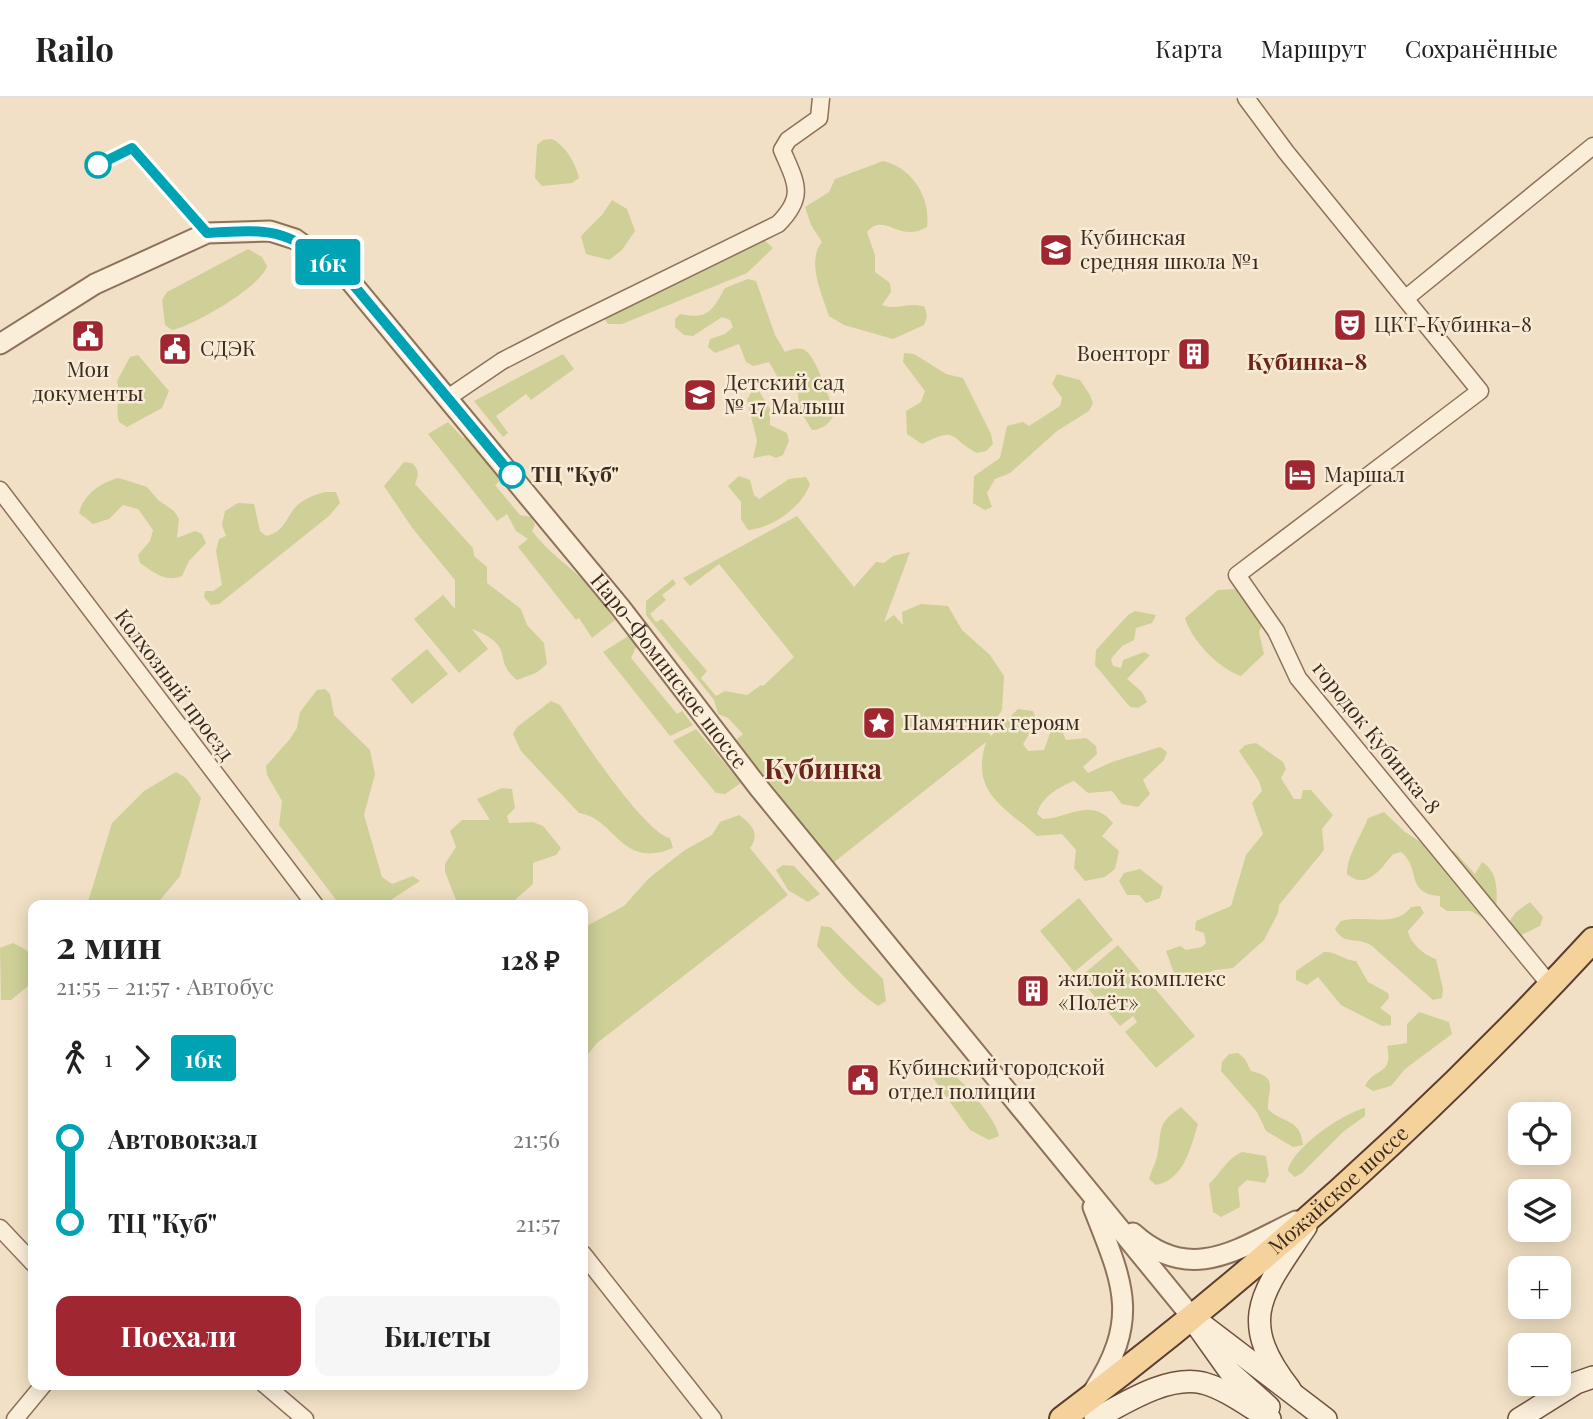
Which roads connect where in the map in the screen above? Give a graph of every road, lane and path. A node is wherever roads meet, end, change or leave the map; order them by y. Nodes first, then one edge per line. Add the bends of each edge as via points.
1 (821, 98) edge
2 (1246, 98) edge
3 (1593, 146) edge
4 (1406, 298) junction
5 (0, 345) edge
6 (449, 397) junction
7 (0, 490) edge
8 (311, 900) edge
9 (1593, 940) edge
10 (1551, 986) junction
11 (1086, 1189) junction
12 (1316, 1211) junction
13 (0, 1228) edge
14 (28, 1258) edge
15 (588, 1260) edge
16 (1191, 1316) junction
17 (1593, 1377) edge
18 (1290, 1389) junction
19 (39, 1390) edge
20 (271, 1390) edge
21 (1091, 1410) edge
22 (15, 1419) edge
23 (305, 1419) edge
24 (713, 1419) edge
25 (1062, 1419) edge
26 (1270, 1419) edge
27 (1281, 1419) edge
28 (1326, 1419) edge
29 (1519, 1419) edge

1 - 6 street via 819,118 788,140 782,150 797,197 778,224 551,335
2 - 4 street, городок Кубинка-8
3 - 4 street
4 - 10 street, городок Кубинка-8 via 1480,391 1237,575 1276,631 1298,678
5 - 6 street, Наро-Фоминское шоссе via 95,284 207,233 270,231 295,239 346,276
6 - 11 street, Наро-Фоминское шоссе
7 - 8 street, Колхозный проезд
9 - 10 main road, Можайское шоссе
10 - 12 main road, Можайское шоссе
11 - 12 street via 1150,1248 1171,1259 1189,1261 1226,1255
11 - 16 street, Наро-Фоминское шоссе
11 - 21 street via 1112,1256 1125,1311
12 - 16 main road, Можайское шоссе
12 - 18 main road via 1268,1284 1261,1307 1262,1346
13 - 14 street
15 - 24 street
16 - 18 main road, Наро-Фоминское шоссе
16 - 21 main road, Можайское шоссе
16 - 27 main road, Наро-Фоминское шоссе via 1230,1373
17 - 29 main road
18 - 28 main road, Наро-Фоминское шоссе
19 - 22 street
20 - 23 street
21 - 25 main road, Можайское шоссе
21 - 26 main road via 1189,1382 1216,1388

